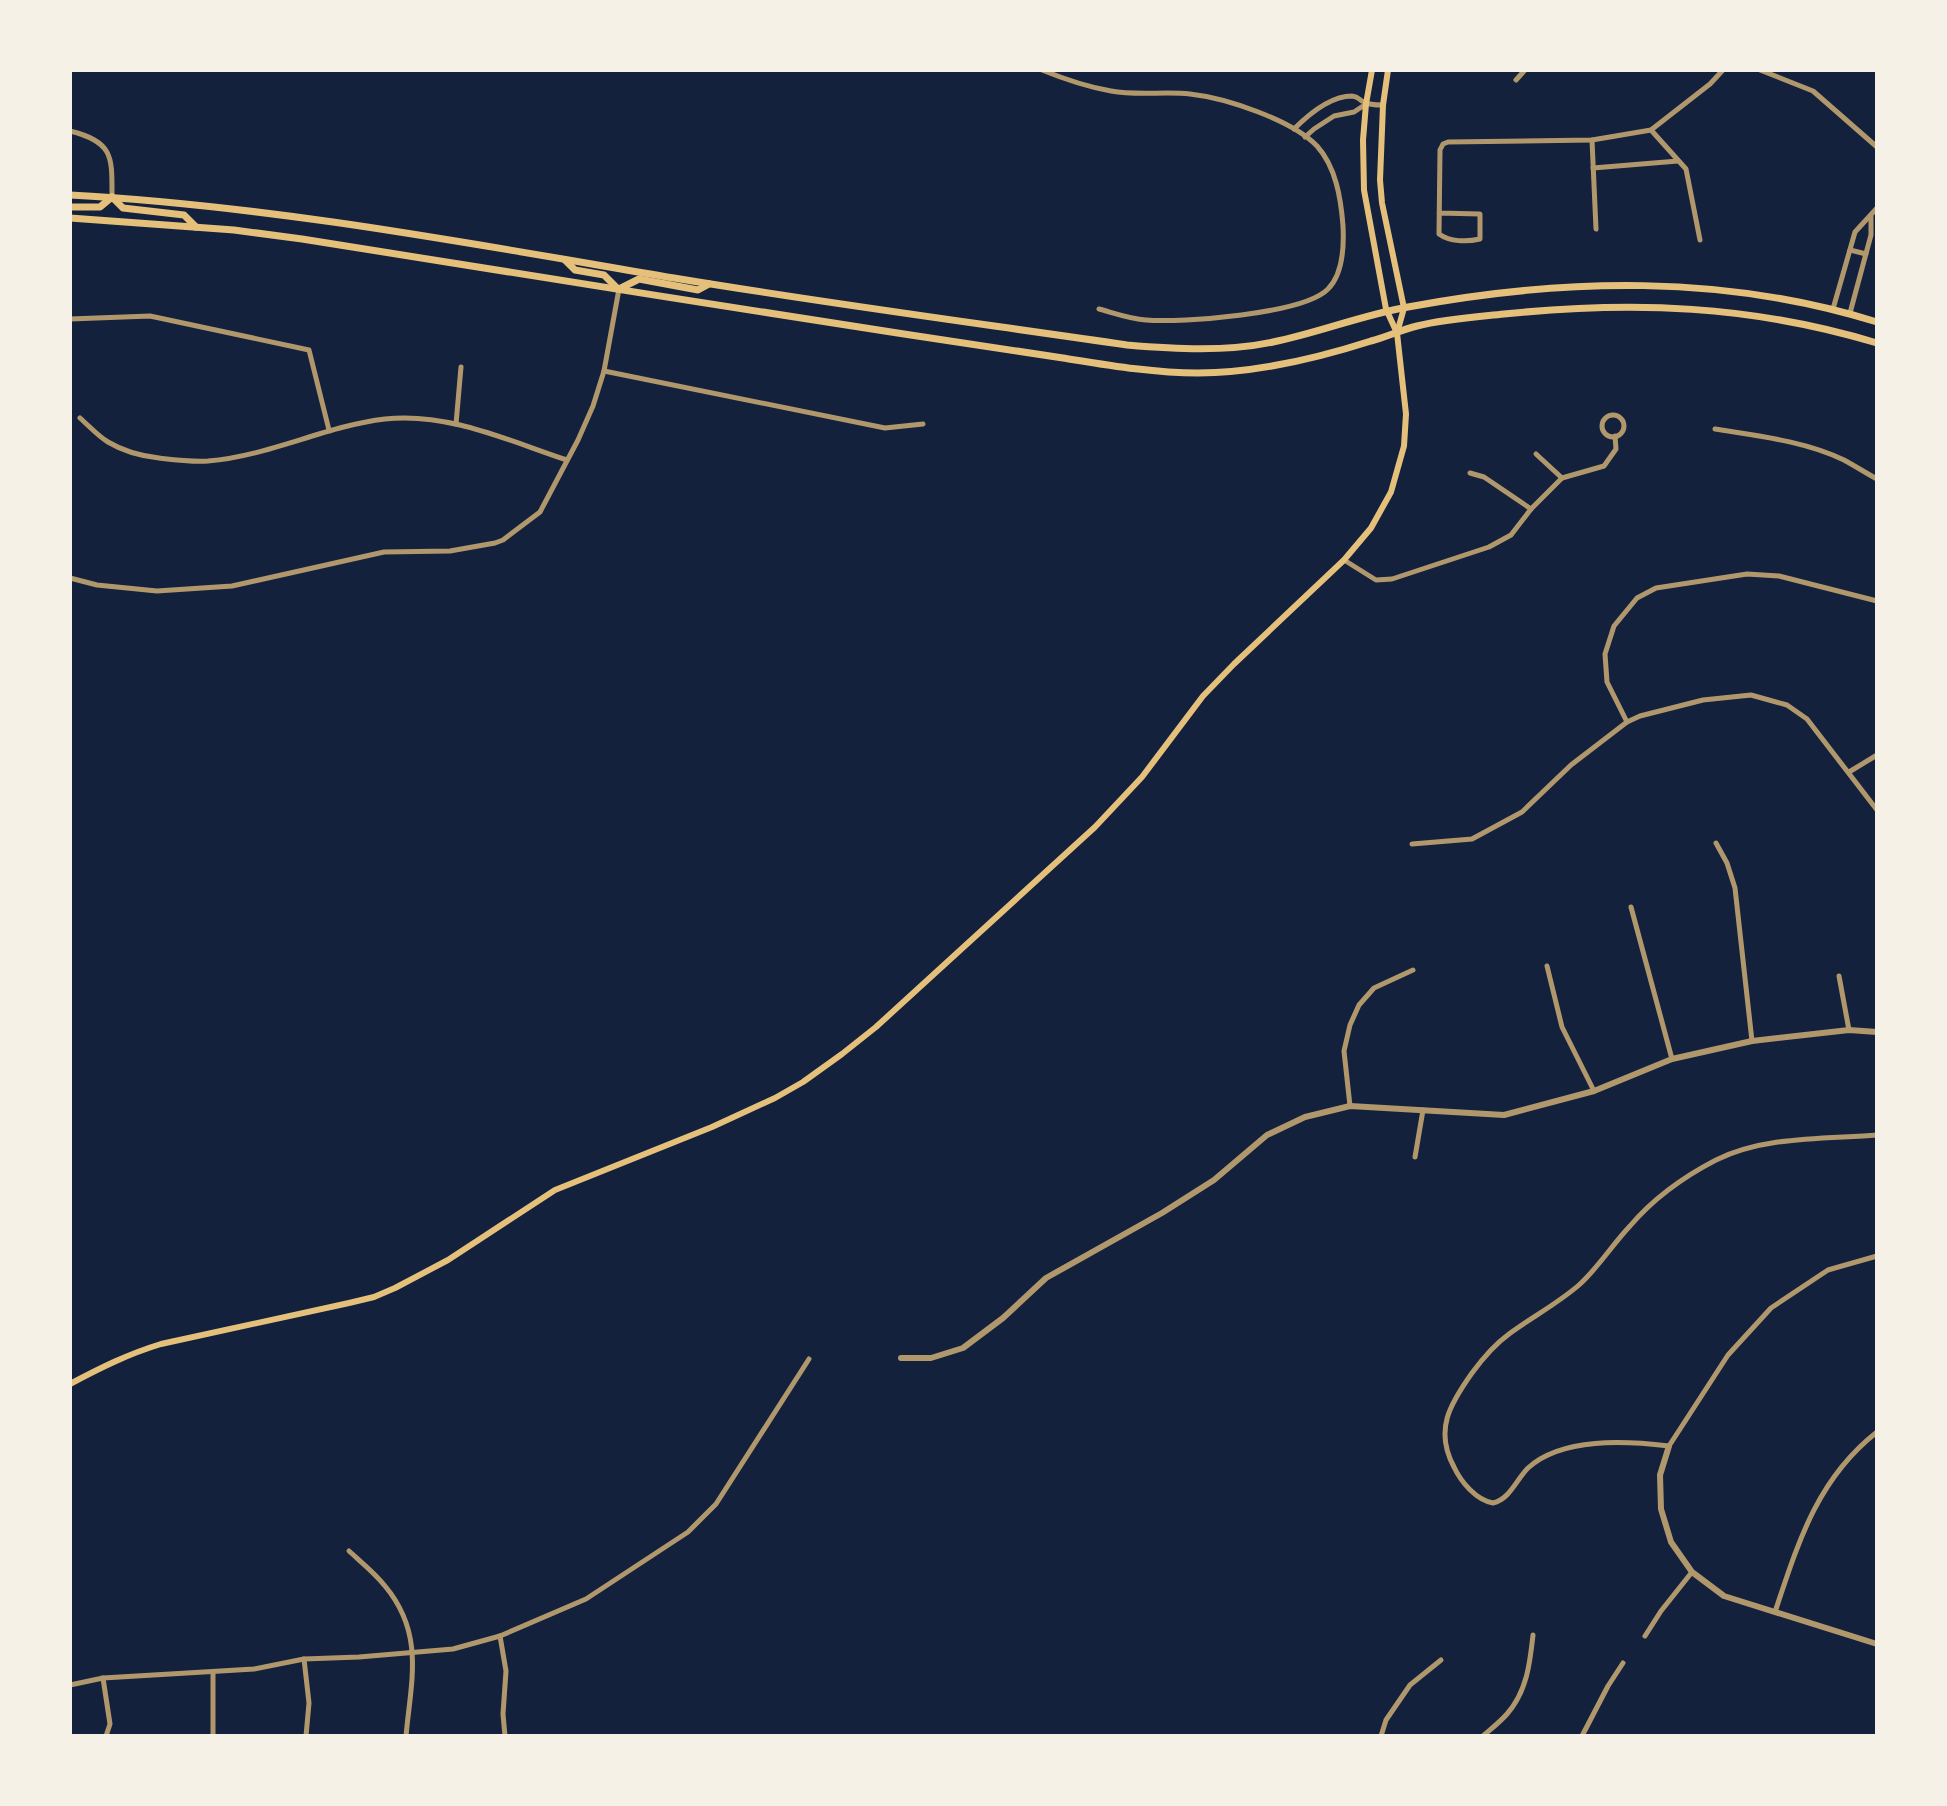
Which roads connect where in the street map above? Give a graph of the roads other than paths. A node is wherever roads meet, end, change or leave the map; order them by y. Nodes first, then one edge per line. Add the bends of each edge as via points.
1 (1042, 70) edge
2 (1372, 70) edge
3 (1388, 70) edge
4 (1525, 70) edge
5 (1723, 70) edge
6 (1760, 70) edge
7 (1516, 80) dead end
8 (1366, 104) junction
9 (1383, 105) junction
10 (1294, 129) junction
11 (1651, 130) junction
12 (70, 131) edge
13 (1305, 137) junction
14 (1592, 140) junction
15 (1877, 147) edge
16 (1678, 161) junction
17 (1593, 168) junction
18 (70, 195) edge
19 (112, 197) junction
20 (70, 207) edge
21 (1877, 208) edge
22 (1439, 213) junction
23 (1871, 216) junction
24 (70, 218) edge
25 (197, 228) junction
26 (1596, 229) dead end
27 (1700, 240) dead end
28 (1850, 250) junction
29 (1866, 254) junction
30 (565, 260) junction
31 (709, 284) junction
32 (619, 289) junction
33 (1404, 308) junction
34 (1099, 309) dead end
35 (1833, 309) junction
36 (1387, 312) junction
37 (1850, 313) junction
38 (70, 319) edge
39 (1877, 322) edge
40 (1397, 333) junction
41 (1877, 343) edge
42 (461, 367) dead end
43 (604, 371) junction
44 (80, 418) dead end
45 (456, 424) junction
46 (923, 424) dead end
47 (1715, 429) dead end
48 (329, 430) junction
49 (1615, 436) junction
50 (1536, 454) dead end
51 (567, 460) junction
52 (1470, 473) dead end
53 (1562, 478) junction
54 (1877, 479) edge
55 (1531, 509) junction
56 (1344, 560) junction
57 (70, 578) edge
58 (1877, 601) edge
59 (1627, 722) junction
60 (1877, 755) edge
61 (1849, 772) junction
62 (1877, 810) edge
63 (1716, 843) dead end
64 (1412, 844) dead end
65 (1631, 907) dead end
66 (1547, 966) dead end
67 (1413, 970) dead end
68 (1839, 976) dead end
69 (1849, 1030) junction
70 (1877, 1032) edge
71 (1752, 1041) junction
72 (1672, 1059) junction
73 (1594, 1091) junction
74 (1350, 1106) junction
75 (1423, 1110) junction
76 (1877, 1135) edge
77 (1415, 1157) dead end
78 (1877, 1256) edge
79 (901, 1358) dead end
80 (809, 1359) dead end
81 (70, 1384) edge
82 (1877, 1432) edge
83 (1669, 1446) junction
84 (349, 1551) dead end
85 (1692, 1572) junction
86 (1775, 1612) junction
87 (1533, 1635) dead end
88 (500, 1636) junction
89 (1645, 1636) dead end
90 (1877, 1644) edge
91 (414, 1653) junction
92 (304, 1659) junction
93 (1441, 1660) dead end
94 (1623, 1663) dead end
95 (213, 1672) junction
96 (103, 1678) junction
97 (70, 1685) edge
98 (106, 1736) edge
99 (213, 1736) edge
100 (306, 1736) edge
101 (406, 1736) edge
102 (505, 1736) edge
103 (1381, 1736) edge
104 (1483, 1736) edge
105 (1582, 1736) edge

1 - 10 street via 1110,91 1204,96
2 - 8 main road
3 - 9 main road
4 - 7 street
5 - 11 street
6 - 15 street via 1813,91
8 - 9 street
8 - 10 street via 1351,96 1332,101
8 - 13 street via 1334,116
8 - 36 main road via 1364,190
9 - 33 main road via 1381,191
10 - 13 street
11 - 14 street
11 - 16 street
12 - 19 street via 101,143 112,168
13 - 34 street via 1329,165 1342,210 1342,262 1330,288 1313,299 1203,319 1142,320
14 - 17 street
14 - 22 street via 1443,144
16 - 17 street
16 - 27 street via 1686,169
17 - 26 street
18 - 19 main road
19 - 20 main road via 100,207
19 - 25 main road via 123,208 184,215
19 - 30 main road via 294,215
21 - 23 street
22 - 22 street via 1480,214 1480,239 1446,239 1439,234
23 - 28 street via 1855,232
23 - 29 street
24 - 25 main road
25 - 32 main road via 302,239
28 - 29 street
28 - 35 street
29 - 37 street
30 - 31 main road
30 - 32 main road via 575,270 604,275
31 - 32 main road via 698,290 639,279
31 - 36 main road via 1175,349 1273,342
32 - 40 main road via 1094,363 1196,373 1289,364
32 - 43 street
33 - 35 main road via 1519,290 1652,284
33 - 36 main road
33 - 40 main road
35 - 37 main road
36 - 40 main road
37 - 39 main road
38 - 48 street via 150,316 309,350
40 - 41 main road via 1468,317 1656,306 1739,313
40 - 56 main road via 1404,446 1391,492 1371,528
42 - 45 street
43 - 46 street via 885,428
43 - 51 street
44 - 48 street via 106,441 130,452 184,461 251,453
45 - 48 street via 385,419
45 - 51 street
47 - 54 street via 1815,450
49 - 49 street via 1623,424 1611,415 1602,430
49 - 53 street via 1616,449 1604,466
50 - 53 street
51 - 57 street via 537,515 495,543 450,551 384,552 232,586 157,591
52 - 55 street
53 - 55 street
55 - 56 street via 1511,535 1489,547 1392,579 1376,580
56 - 81 main road via 1203,696 1142,777 1095,827 876,1027 803,1082 722,1122 555,1190 435,1268 374,1297 161,1344
58 - 59 street via 1779,576 1747,574 1656,588 1637,598 1614,626 1605,654 1607,682
59 - 61 street via 1703,700 1760,697 1787,705 1807,719
59 - 64 street via 1522,812 1472,839
60 - 61 street
61 - 62 street
63 - 71 street via 1735,888
65 - 72 street
66 - 73 street via 1562,1027
67 - 74 street via 1374,988 1359,1005 1344,1051
68 - 69 street
69 - 70 street
69 - 71 street
71 - 72 street
72 - 73 street
73 - 75 street via 1504,1115
74 - 75 street
74 - 79 street via 1305,1117 1267,1135 1214,1180 1046,1278 963,1348 931,1358
75 - 77 street
76 - 83 street via 1754,1147 1689,1176 1637,1218 1578,1286 1495,1345 1446,1417 1447,1452 1457,1473 1479,1497 1493,1503 1537,1461 1563,1449
78 - 83 street via 1828,1270 1771,1308 1728,1355
80 - 88 street via 716,1504 688,1532 586,1599
82 - 86 street via 1839,1469 1808,1520
83 - 85 street via 1660,1475 1661,1509 1671,1542
84 - 91 street via 402,1609
85 - 86 street via 1724,1596
85 - 89 street
86 - 90 street
87 - 104 street via 1521,1693 1508,1714
88 - 91 street
88 - 102 street via 506,1671
91 - 92 street
91 - 101 street
92 - 95 street
92 - 100 street
93 - 103 street via 1410,1685
94 - 105 street
95 - 96 street
95 - 99 street
96 - 97 street
96 - 98 street via 110,1724

